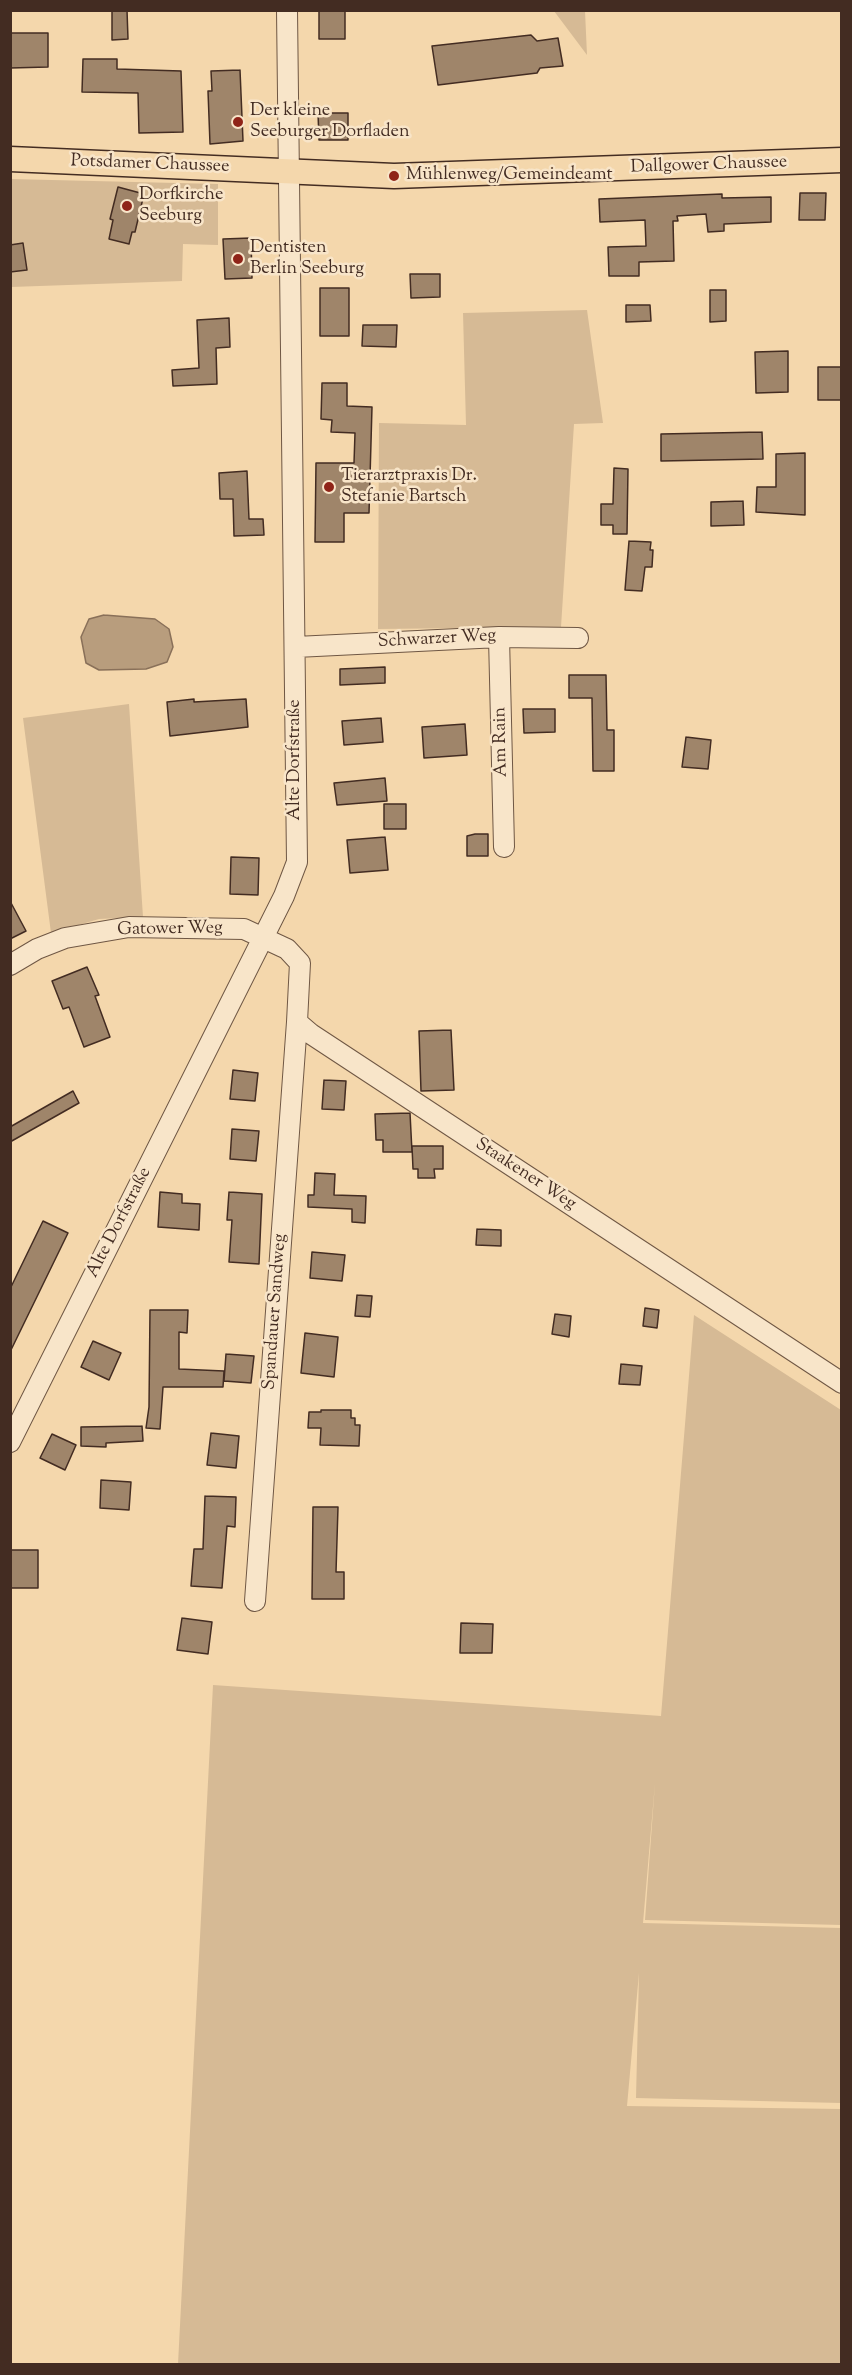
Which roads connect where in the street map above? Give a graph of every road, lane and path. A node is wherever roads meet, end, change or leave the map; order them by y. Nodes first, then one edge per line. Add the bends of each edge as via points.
1 (287, 10) edge
2 (10, 159) edge
3 (842, 160) edge
4 (290, 170) junction
5 (499, 637) junction
6 (578, 638) dead end
7 (296, 647) junction
8 (504, 847) dead end
9 (263, 938) junction
10 (10, 965) edge
11 (297, 1022) junction
12 (842, 1383) edge
13 (10, 1442) edge
14 (255, 1602) dead end

1 - 4 street, Alte Dorfstraße
2 - 4 main road, Potsdamer Chaussee
3 - 4 main road, Dallgower Chaussee via 458,176
4 - 7 street, Alte Dorfstraße
5 - 6 street, Schwarzer Weg
5 - 7 street, Schwarzer Weg
5 - 8 street, Am Rain
7 - 9 street, Alte Dorfstraße via 297,862
9 - 10 street, Gatower Weg via 244,929 129,927 65,938
9 - 11 street via 288,949 300,963
9 - 13 street, Alte Dorfstraße
11 - 12 street, Staakener Weg
11 - 14 street, Spandauer Sandweg

